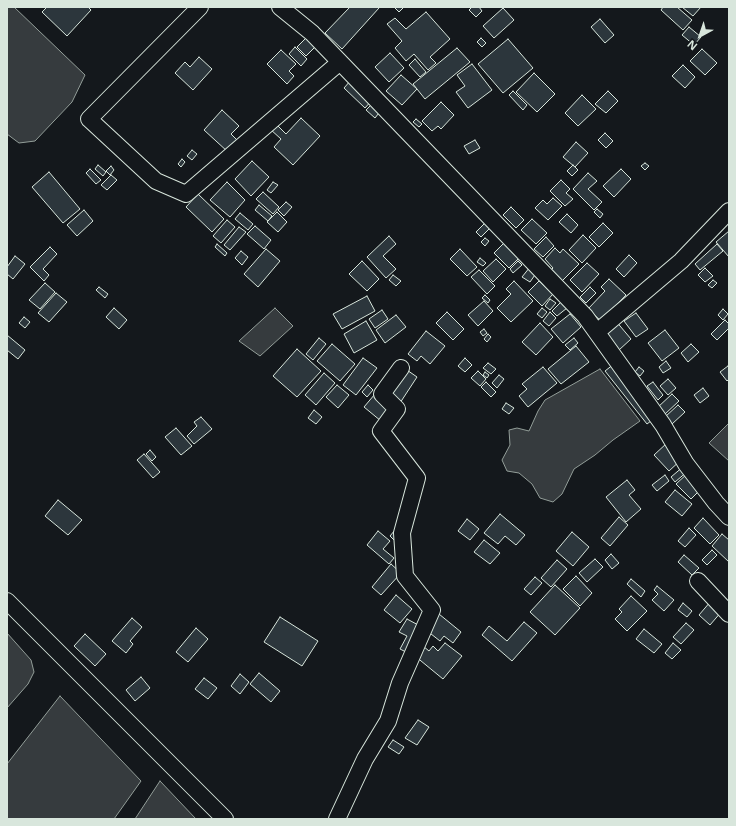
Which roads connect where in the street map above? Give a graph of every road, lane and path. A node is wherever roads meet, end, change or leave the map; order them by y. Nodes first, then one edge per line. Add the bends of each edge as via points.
1 (200, 7) edge
2 (280, 7) edge
3 (340, 62) junction
4 (729, 211) edge
5 (597, 332) junction
6 (400, 368) dead end
7 (729, 517) edge
8 (698, 581) dead end
9 (7, 601) edge
10 (729, 614) edge
11 (224, 819) edge
12 (337, 819) edge

1 - 3 street via 89,120 156,181 186,194
2 - 3 street via 312,33
3 - 5 street via 585,316
4 - 5 street via 681,260
5 - 7 street via 663,425 686,464
6 - 12 street via 382,394 397,410 381,431 417,478 402,533 405,576 432,610 400,683 388,721 365,759
8 - 10 street
9 - 11 street

